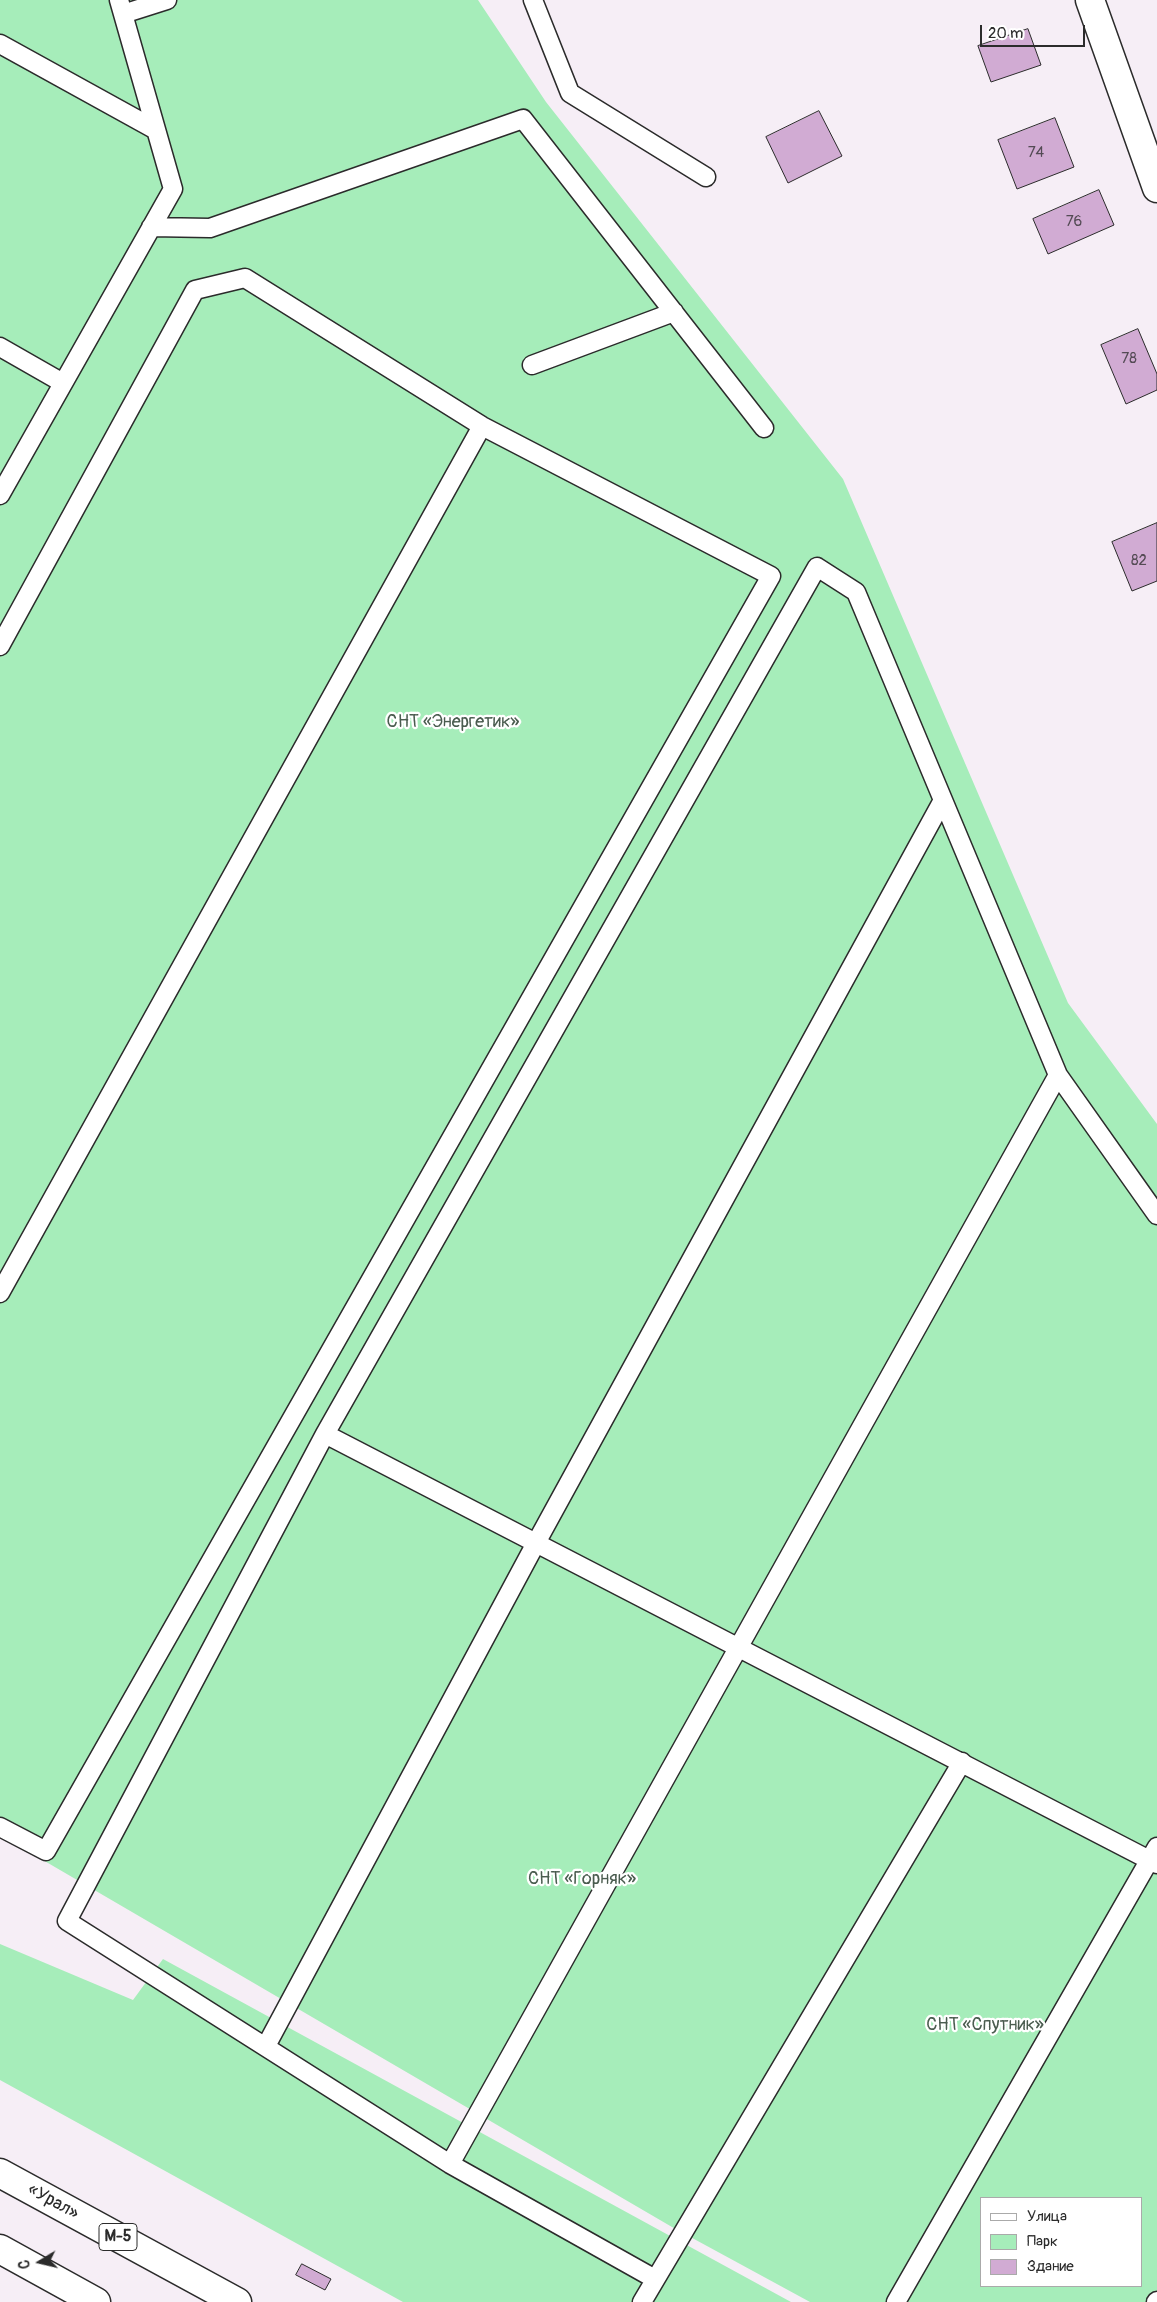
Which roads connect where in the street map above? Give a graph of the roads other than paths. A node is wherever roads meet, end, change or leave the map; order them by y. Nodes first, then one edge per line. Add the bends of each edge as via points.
1 (167, 0) edge
2 (533, 0) edge
3 (1090, 0) edge
4 (121, 7) edge
5 (0, 44) edge
6 (156, 130) junction
7 (706, 177) dead end
8 (1157, 188) edge
9 (151, 227) junction
10 (674, 312) junction
11 (0, 347) edge
12 (532, 365) dead end
13 (63, 383) junction
14 (482, 426) junction
15 (764, 428) dead end
16 (0, 495) edge
17 (0, 646) edge
18 (943, 800) junction
19 (1058, 1076) junction
20 (1157, 1215) edge
21 (0, 1293) edge
22 (325, 1434) junction
23 (536, 1543) junction
24 (738, 1647) junction
25 (962, 1762) junction
26 (0, 1827) edge
27 (1155, 1857) edge
28 (266, 2046) junction
29 (450, 2164) junction
30 (0, 2173) edge
31 (0, 2249) edge
32 (655, 2279) junction
33 (96, 2302) edge
34 (237, 2302) edge
35 (642, 2302) edge
36 (896, 2302) edge

1 - 4 lane
2 - 7 lane via 570,93
3 - 8 main road
4 - 6 lane
5 - 6 lane
6 - 9 lane via 173,189
9 - 10 lane via 210,228 523,119
9 - 13 lane
10 - 12 lane
10 - 15 lane
11 - 13 lane
13 - 16 lane
14 - 17 lane via 245,278 195,290
14 - 21 lane
14 - 26 lane via 771,576 46,1851
18 - 19 lane
18 - 22 lane via 856,592 817,568
18 - 23 lane
19 - 20 lane
19 - 24 lane
22 - 23 lane
22 - 28 lane via 67,1921
23 - 24 lane
23 - 28 lane
24 - 25 lane
24 - 29 lane
25 - 27 lane
25 - 32 lane
27 - 36 lane
28 - 29 lane
29 - 32 lane
30 - 34 main road, «Урал» / М-5
31 - 33 main road
32 - 35 lane

